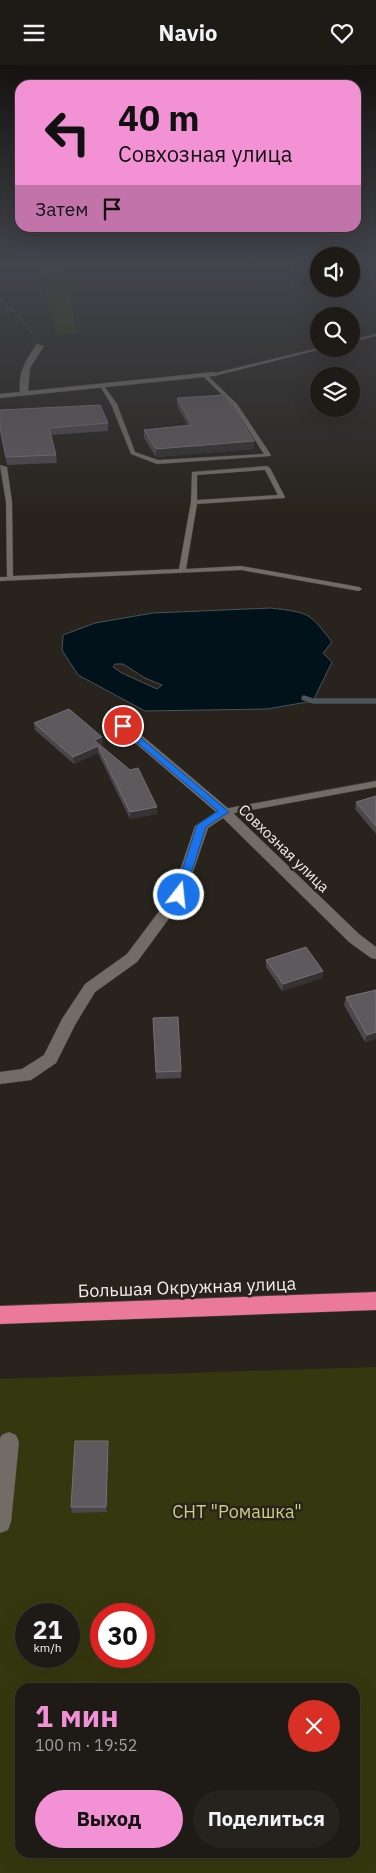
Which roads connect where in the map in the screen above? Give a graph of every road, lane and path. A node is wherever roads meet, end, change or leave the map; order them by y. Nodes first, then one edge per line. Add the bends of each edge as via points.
1 (40, 346) edge
2 (310, 351) edge
3 (214, 374) joint
4 (205, 375) junction
5 (102, 387) junction
6 (24, 394) junction
7 (0, 396) edge
8 (1, 467) edge
9 (194, 501) junction
10 (182, 571) junction
11 (0, 579) edge
12 (10, 579) junction
13 (359, 589) dead end
14 (123, 726) dead end
15 (376, 784) edge
16 (224, 812) junction
17 (376, 954) edge
18 (0, 1078) edge
19 (376, 1301) edge
20 (0, 1315) edge
21 (9, 1442) dead end
22 (0, 1521) edge

1 - 6 street via 28,361 22,379
2 - 3 lane
3 - 4 street
4 - 5 street
4 - 5 lane via 235,405 268,455 157,462 133,453 114,404
5 - 6 street
6 - 7 street
8 - 12 lane via 9,502
9 - 9 lane via 213,501 282,497 267,467 194,473
9 - 10 lane
10 - 12 lane
10 - 13 lane via 241,568
11 - 12 lane
14 - 16 street, Совхозная улица
15 - 16 lane
16 - 17 street, Совхозная улица via 354,939
16 - 18 street via 202,825 179,895 132,958 90,988 50,1059 24,1075
19 - 20 highway, Большая Окружная улица
21 - 22 street

